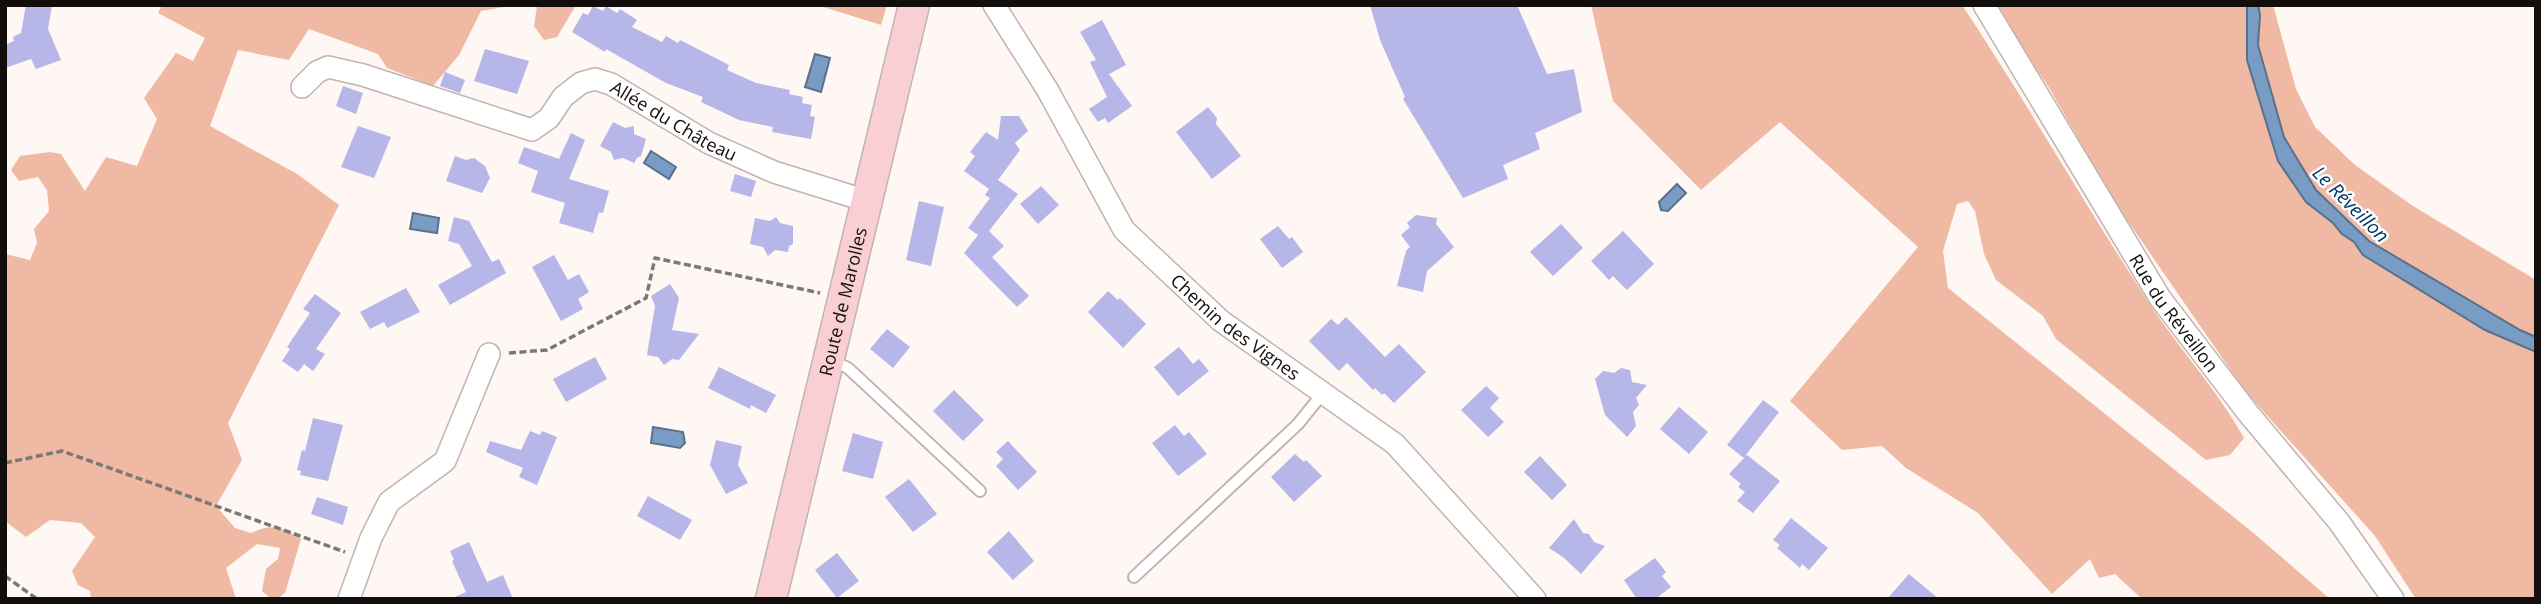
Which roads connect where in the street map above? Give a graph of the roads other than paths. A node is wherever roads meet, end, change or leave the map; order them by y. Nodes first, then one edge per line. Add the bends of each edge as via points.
1 (914, 5) edge
2 (994, 5) edge
3 (1984, 5) edge
4 (302, 87) dead end
5 (867, 201) junction
6 (489, 354) road end
7 (829, 359) junction
8 (1323, 393) junction
9 (980, 491) dead end
10 (1134, 577) dead end
11 (349, 599) edge
12 (771, 599) edge
13 (1535, 599) edge
14 (2393, 599) edge

1 - 5 street, Route de Marolles
2 - 8 street, Chemin des Vignes via 1047,89 1124,230 1221,321
3 - 14 street, Rue du Réveillon via 2160,298 2339,522
4 - 5 street, Allée du Château via 328,67 532,130 549,118 563,97 595,79 720,148 774,172
5 - 7 street, Route de Marolles
6 - 11 street via 445,461 389,502
7 - 9 lane via 848,368
7 - 12 street, Route de Marolles
8 - 10 lane via 1298,424
8 - 13 street, Chemin des Vignes via 1395,444

